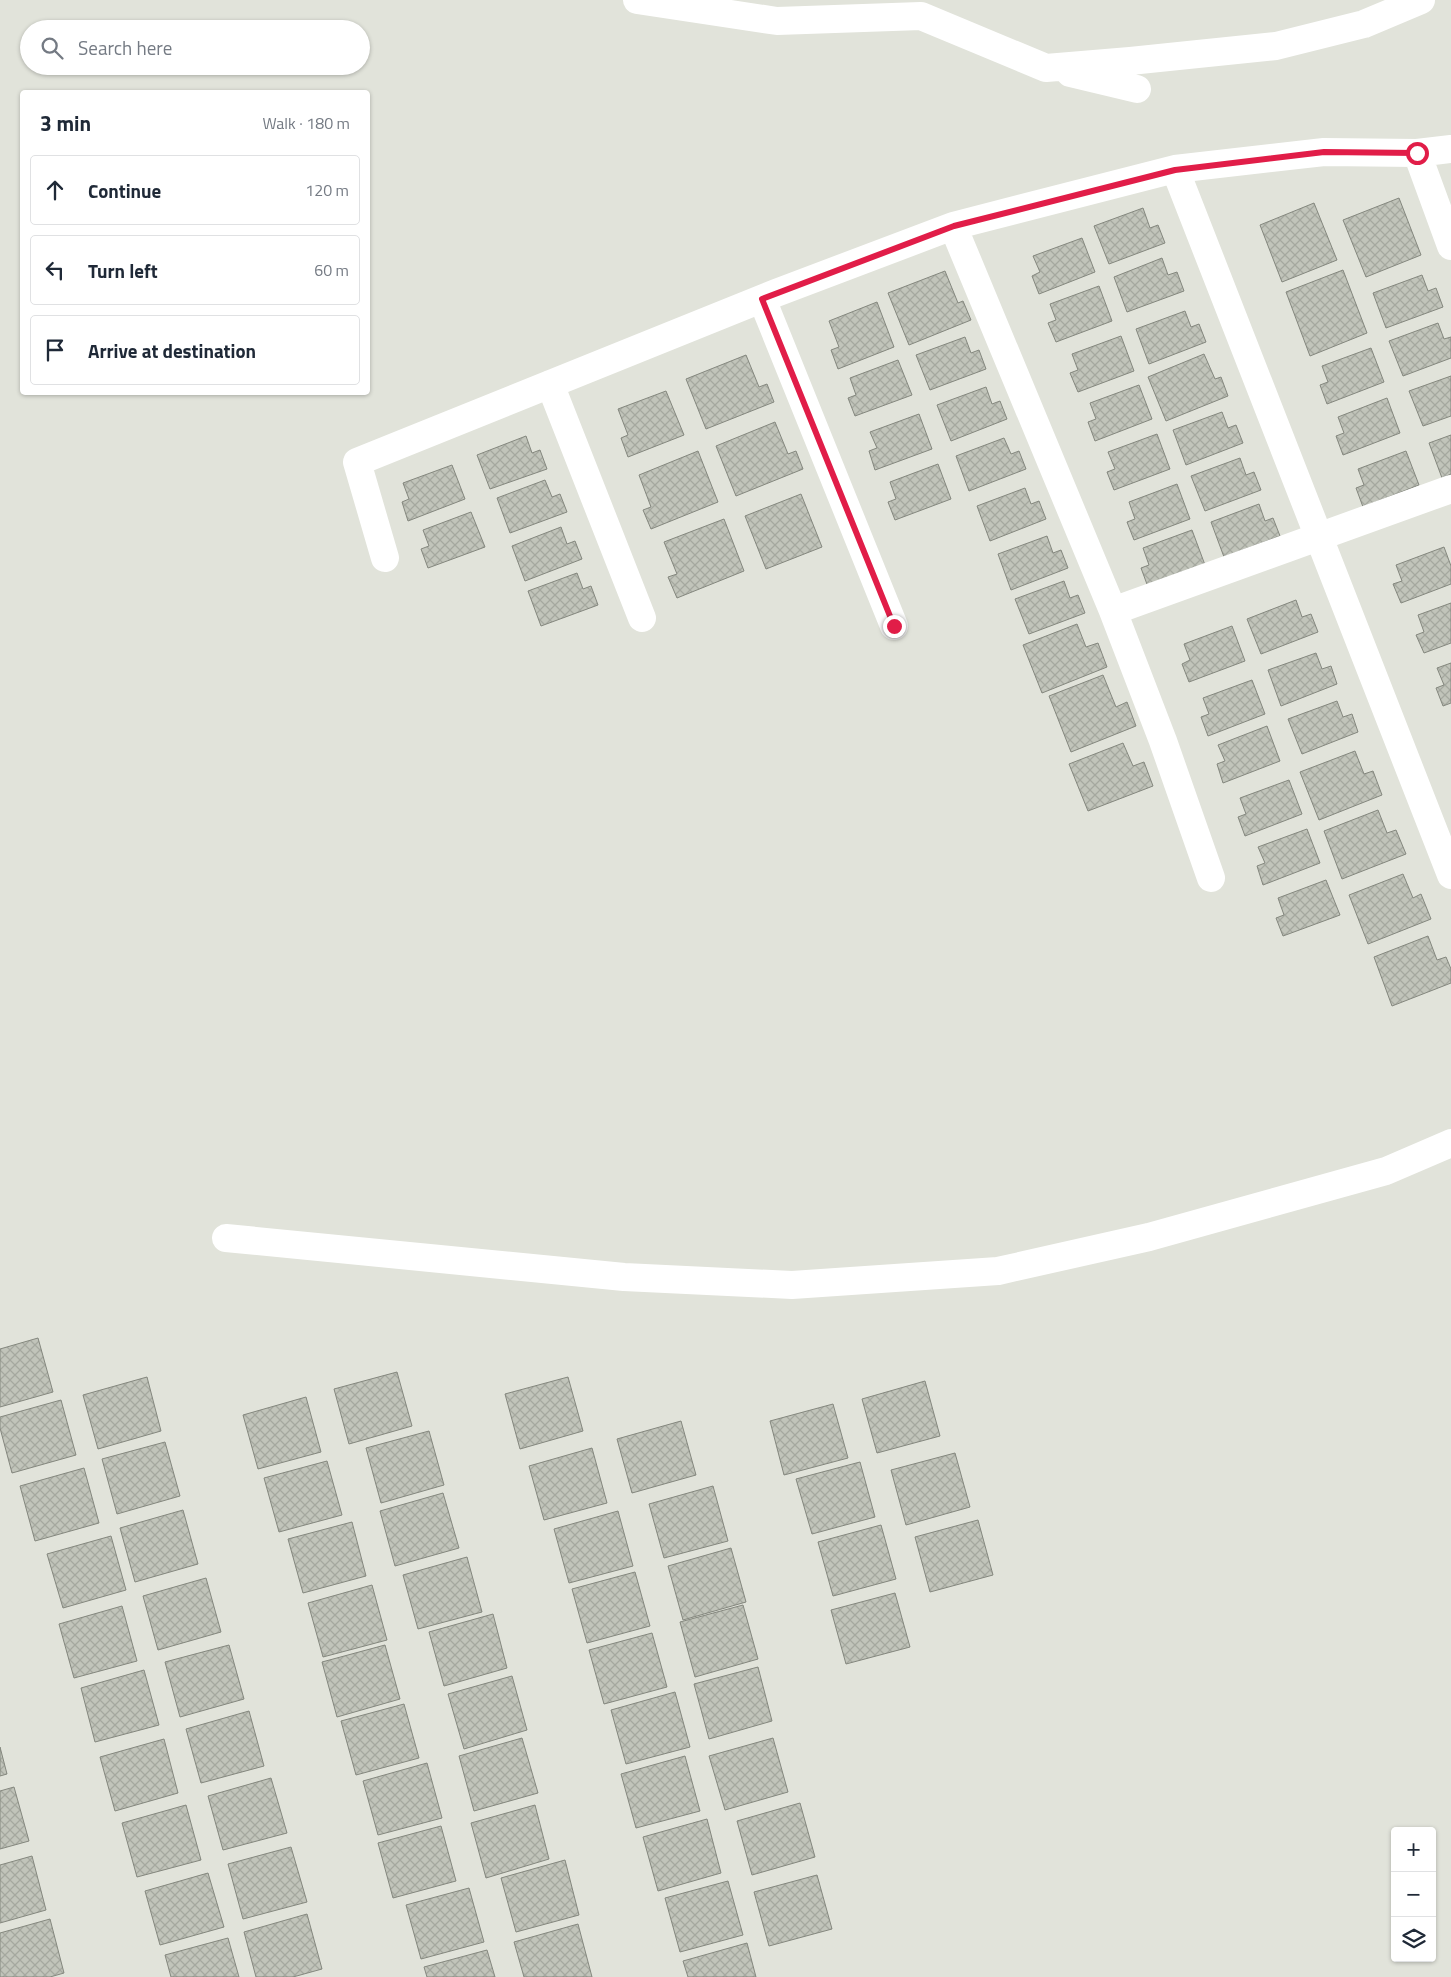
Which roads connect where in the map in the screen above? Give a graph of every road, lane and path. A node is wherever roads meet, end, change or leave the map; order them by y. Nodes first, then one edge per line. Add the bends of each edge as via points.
1 (637, 0) edge
2 (1421, 0) edge
3 (1046, 68) junction
4 (1137, 89) dead end
5 (1451, 149) edge
6 (1417, 153) junction
7 (1175, 170) junction
8 (954, 226) junction
9 (1451, 246) edge
10 (762, 299) junction
11 (550, 384) junction
12 (1451, 489) edge
13 (1320, 536) junction
14 (385, 558) dead end
15 (1113, 611) junction
16 (642, 618) dead end
17 (894, 626) dead end
18 (1451, 875) edge
19 (1210, 878) dead end
20 (1451, 1142) edge
21 (226, 1238) dead end

1 - 3 street via 777,20 921,16
2 - 3 street via 1364,24 1276,46
3 - 4 street
5 - 6 street
6 - 7 street via 1324,152
6 - 9 street
7 - 8 street
7 - 13 street
8 - 10 street
8 - 15 street
10 - 11 street
10 - 17 street
11 - 14 street via 357,462
11 - 16 street
12 - 13 street
13 - 15 street
13 - 18 street
15 - 19 street via 1163,741
20 - 21 street via 1386,1171 1149,1236 998,1271 792,1285 624,1276

